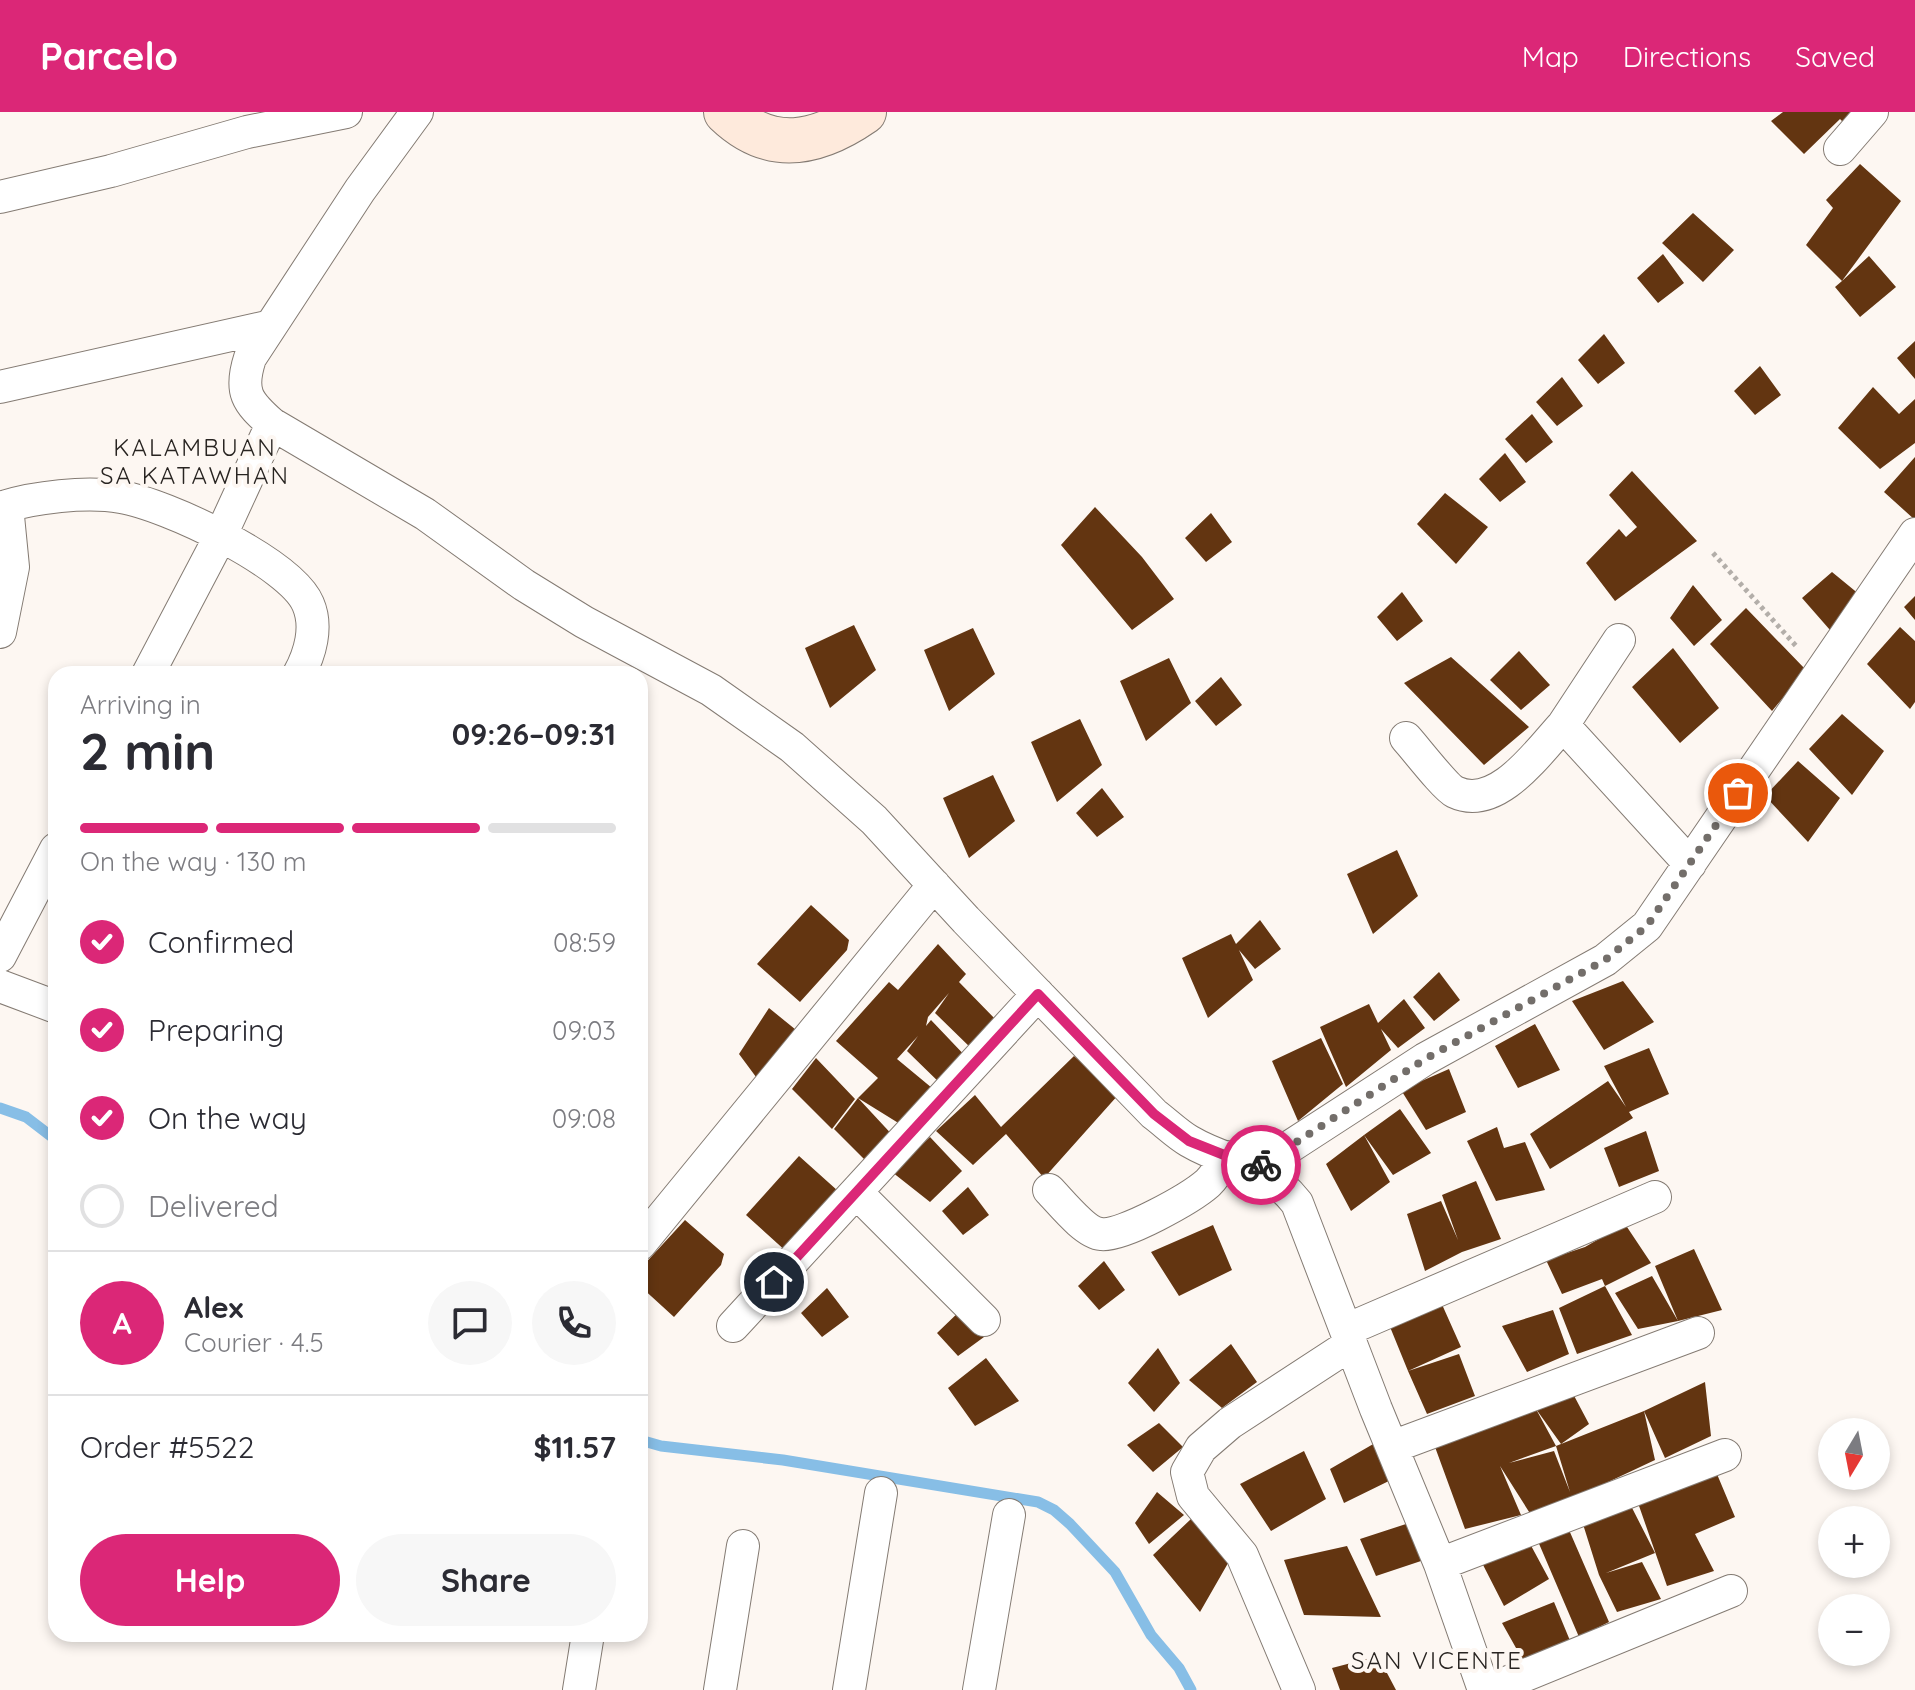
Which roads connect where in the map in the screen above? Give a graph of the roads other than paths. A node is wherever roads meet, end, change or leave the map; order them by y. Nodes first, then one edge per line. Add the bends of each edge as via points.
1 (346, 112) edge
2 (417, 112) edge
3 (726, 112) edge
4 (864, 112) edge
5 (1872, 112) edge
6 (1840, 149) dead end
7 (0, 197) edge
8 (271, 326) junction
9 (0, 387) edge
10 (272, 424) junction
11 (3, 507) edge
12 (1915, 534) edge
13 (221, 535) junction
14 (0, 632) edge
15 (1619, 640) dead end
16 (152, 666) edge
17 (303, 666) edge
18 (1563, 725) junction
19 (1406, 738) dead end
20 (48, 864) edge
21 (1690, 864) junction
22 (934, 885) junction
23 (0, 956) edge
24 (0, 986) edge
25 (1038, 994) junction
26 (48, 1004) edge
27 (1226, 1157) junction
28 (1257, 1168) junction
29 (1049, 1190) dead end
30 (856, 1192) junction
31 (1655, 1197) dead end
32 (648, 1234) edge
33 (984, 1320) dead end
34 (733, 1326) dead end
35 (1698, 1333) dead end
36 (1349, 1337) junction
37 (1392, 1447) junction
38 (1725, 1455) dead end
39 (881, 1493) dead end
40 (1009, 1515) dead end
41 (743, 1546) dead end
42 (1440, 1564) junction
43 (1731, 1591) dead end
44 (587, 1642) edge
45 (579, 1690) edge
46 (720, 1690) edge
47 (849, 1690) edge
48 (979, 1690) edge
49 (1299, 1690) edge
50 (1487, 1690) edge

1 - 7 street via 247,132
2 - 8 street
3 - 4 street via 759,133 784,140 811,140
5 - 6 street
8 - 9 street
8 - 10 street via 250,358 245,392
10 - 13 street
10 - 22 street via 425,514 584,622 711,690 792,747 874,820
11 - 13 street via 77,495 120,497 158,506
11 - 14 street via 13,567
12 - 21 street
13 - 16 street
13 - 17 street via 286,577 308,603 313,631
15 - 18 street
18 - 19 street via 1506,786 1474,796 1454,792
18 - 21 street
20 - 23 street
21 - 28 street via 1647,926 1605,960 1425,1059
22 - 25 street
22 - 32 street
24 - 26 street
25 - 27 street via 1154,1114 1189,1141
25 - 30 street
27 - 28 street
27 - 29 street via 1192,1196 1103,1235 1086,1227
28 - 36 street via 1284,1186 1297,1203
30 - 33 street
30 - 34 street
31 - 36 street
35 - 37 street
36 - 37 street
36 - 49 street via 1230,1423 1201,1448 1187,1472 1193,1496 1242,1555
37 - 42 street
38 - 42 street
39 - 47 street
40 - 48 street
41 - 46 street
42 - 50 street
43 - 50 street
44 - 45 street

